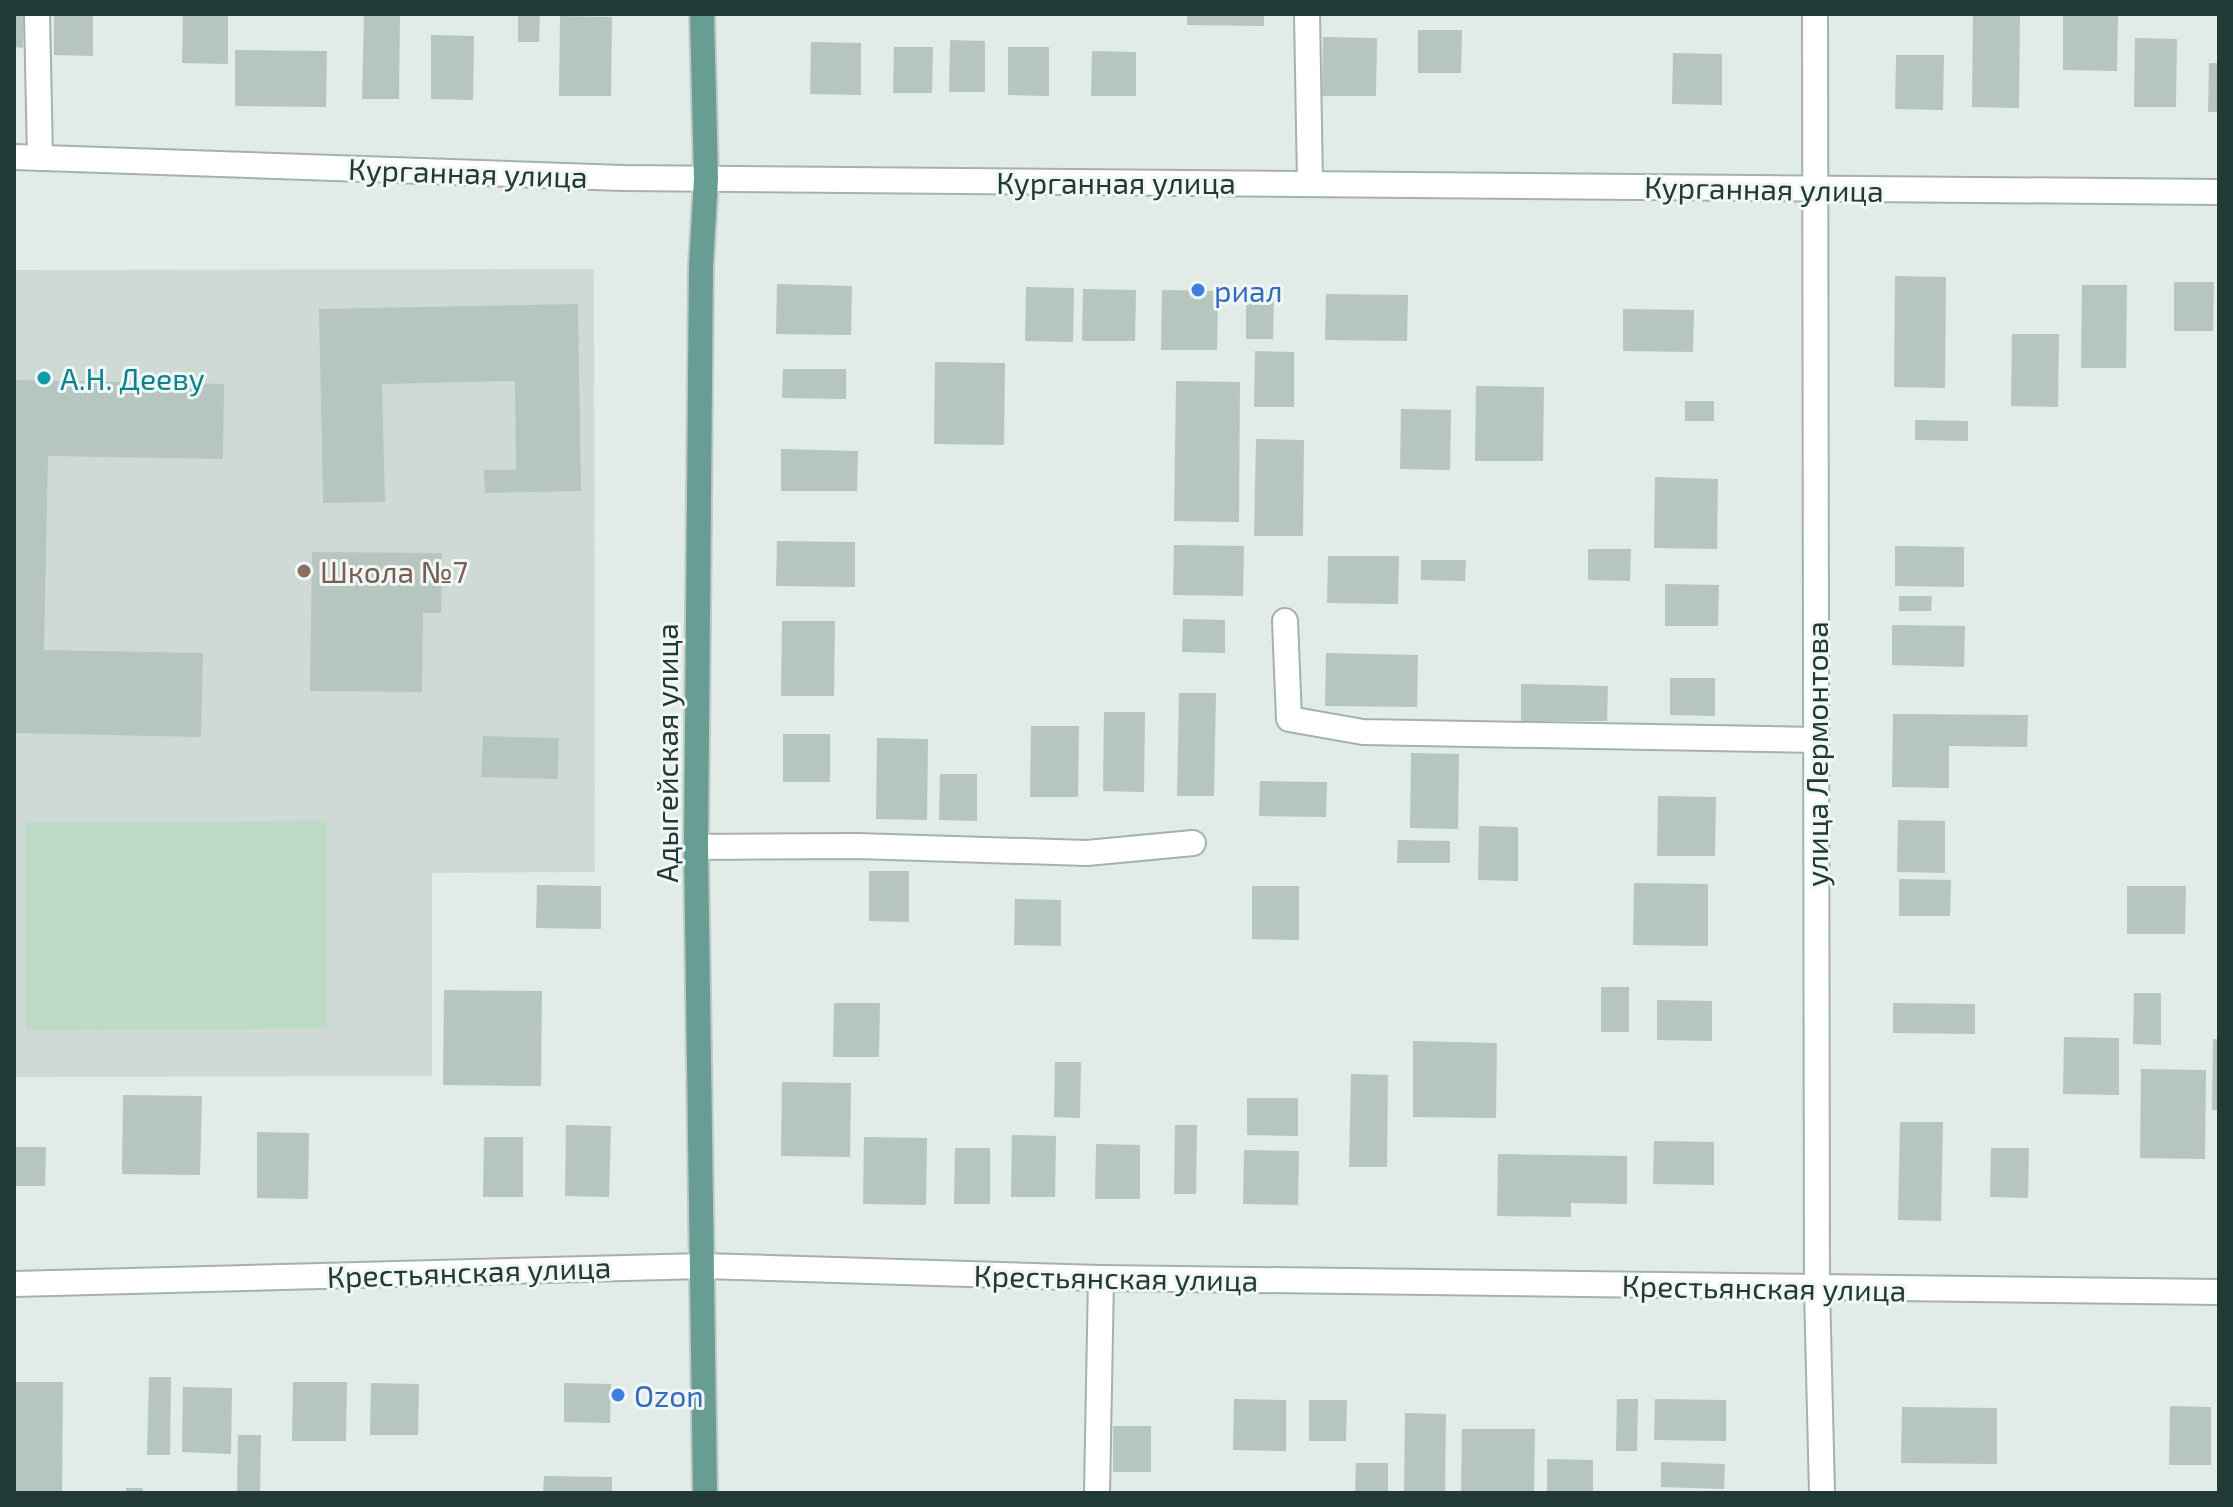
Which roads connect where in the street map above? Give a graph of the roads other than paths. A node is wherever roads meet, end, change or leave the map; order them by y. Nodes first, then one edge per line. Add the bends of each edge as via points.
1 (37, 14) edge
2 (702, 14) edge
3 (1307, 14) edge
4 (1815, 14) edge
5 (14, 157) edge
6 (40, 158) junction
7 (706, 179) junction
8 (1310, 184) junction
9 (1818, 189) junction
10 (2219, 192) edge
11 (1285, 621) dead end
12 (1816, 740) junction
13 (1193, 843) dead end
14 (696, 847) junction
15 (703, 1266) junction
16 (1101, 1278) junction
17 (14, 1284) edge
18 (1817, 1289) junction
19 (2219, 1292) edge
20 (705, 1493) edge
21 (1097, 1493) edge
22 (1822, 1493) edge

1 - 6 street
2 - 7 main road, Адыгейская улица
3 - 8 street
4 - 9 street, улица Лермонтова
5 - 6 street, Курганная улица
6 - 7 street, Курганная улица
7 - 8 street, Курганная улица
7 - 14 main road, Адыгейская улица
8 - 9 street, Курганная улица
9 - 10 street, Курганная улица
9 - 12 street, улица Лермонтова
11 - 12 street via 1289,719 1363,732
12 - 18 street, улица Лермонтова
13 - 14 street via 1087,853
14 - 15 main road, Адыгейская улица
15 - 16 street, Крестьянская улица
15 - 17 street, Крестьянская улица
15 - 20 main road, Адыгейская улица
16 - 18 street, Крестьянская улица
16 - 21 street
18 - 19 street, Крестьянская улица
18 - 22 street, улица Лермонтова

